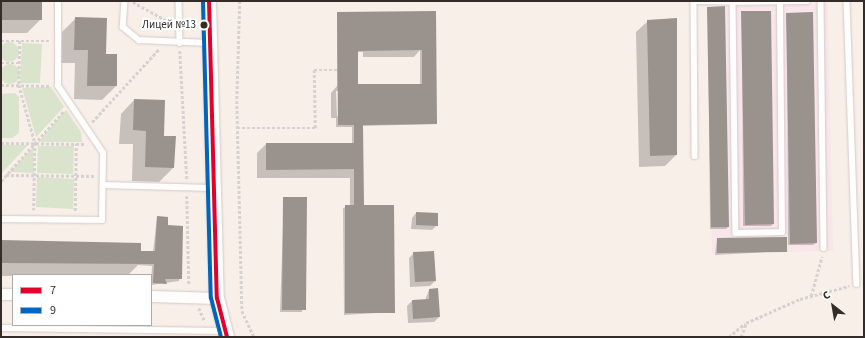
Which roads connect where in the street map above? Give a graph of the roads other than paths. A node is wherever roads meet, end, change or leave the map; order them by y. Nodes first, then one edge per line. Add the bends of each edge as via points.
1 (58, 1) edge
2 (125, 1) edge
3 (179, 1) edge
4 (199, 1) edge
5 (208, 1) edge
6 (780, 1) edge
7 (807, 1) edge
8 (821, 1) edge
9 (847, 1) edge
10 (694, 2) edge
11 (733, 2) junction
12 (180, 43) junction
13 (211, 44) junction
14 (695, 156) dead end
15 (103, 185) junction
16 (212, 188) junction
17 (1, 219) edge
18 (824, 248) road end
19 (857, 284) road end
20 (1, 294) edge
21 (12, 294) edge
22 (152, 296) edge
23 (217, 298) junction
24 (1, 328) edge
25 (226, 334) edge

1 - 15 lane via 58,86 103,153
2 - 12 lane via 123,27 129,34 139,40
3 - 12 lane
4 - 5 street
5 - 13 street
6 - 7 lane
6 - 11 lane
6 - 11 lane via 782,232 736,233
8 - 18 lane
9 - 19 lane
10 - 11 lane
10 - 14 lane
12 - 13 lane
13 - 16 street
15 - 16 lane
15 - 17 lane via 102,220
16 - 23 street
20 - 21 street
22 - 23 street
23 - 25 street
24 - 25 lane via 209,330

